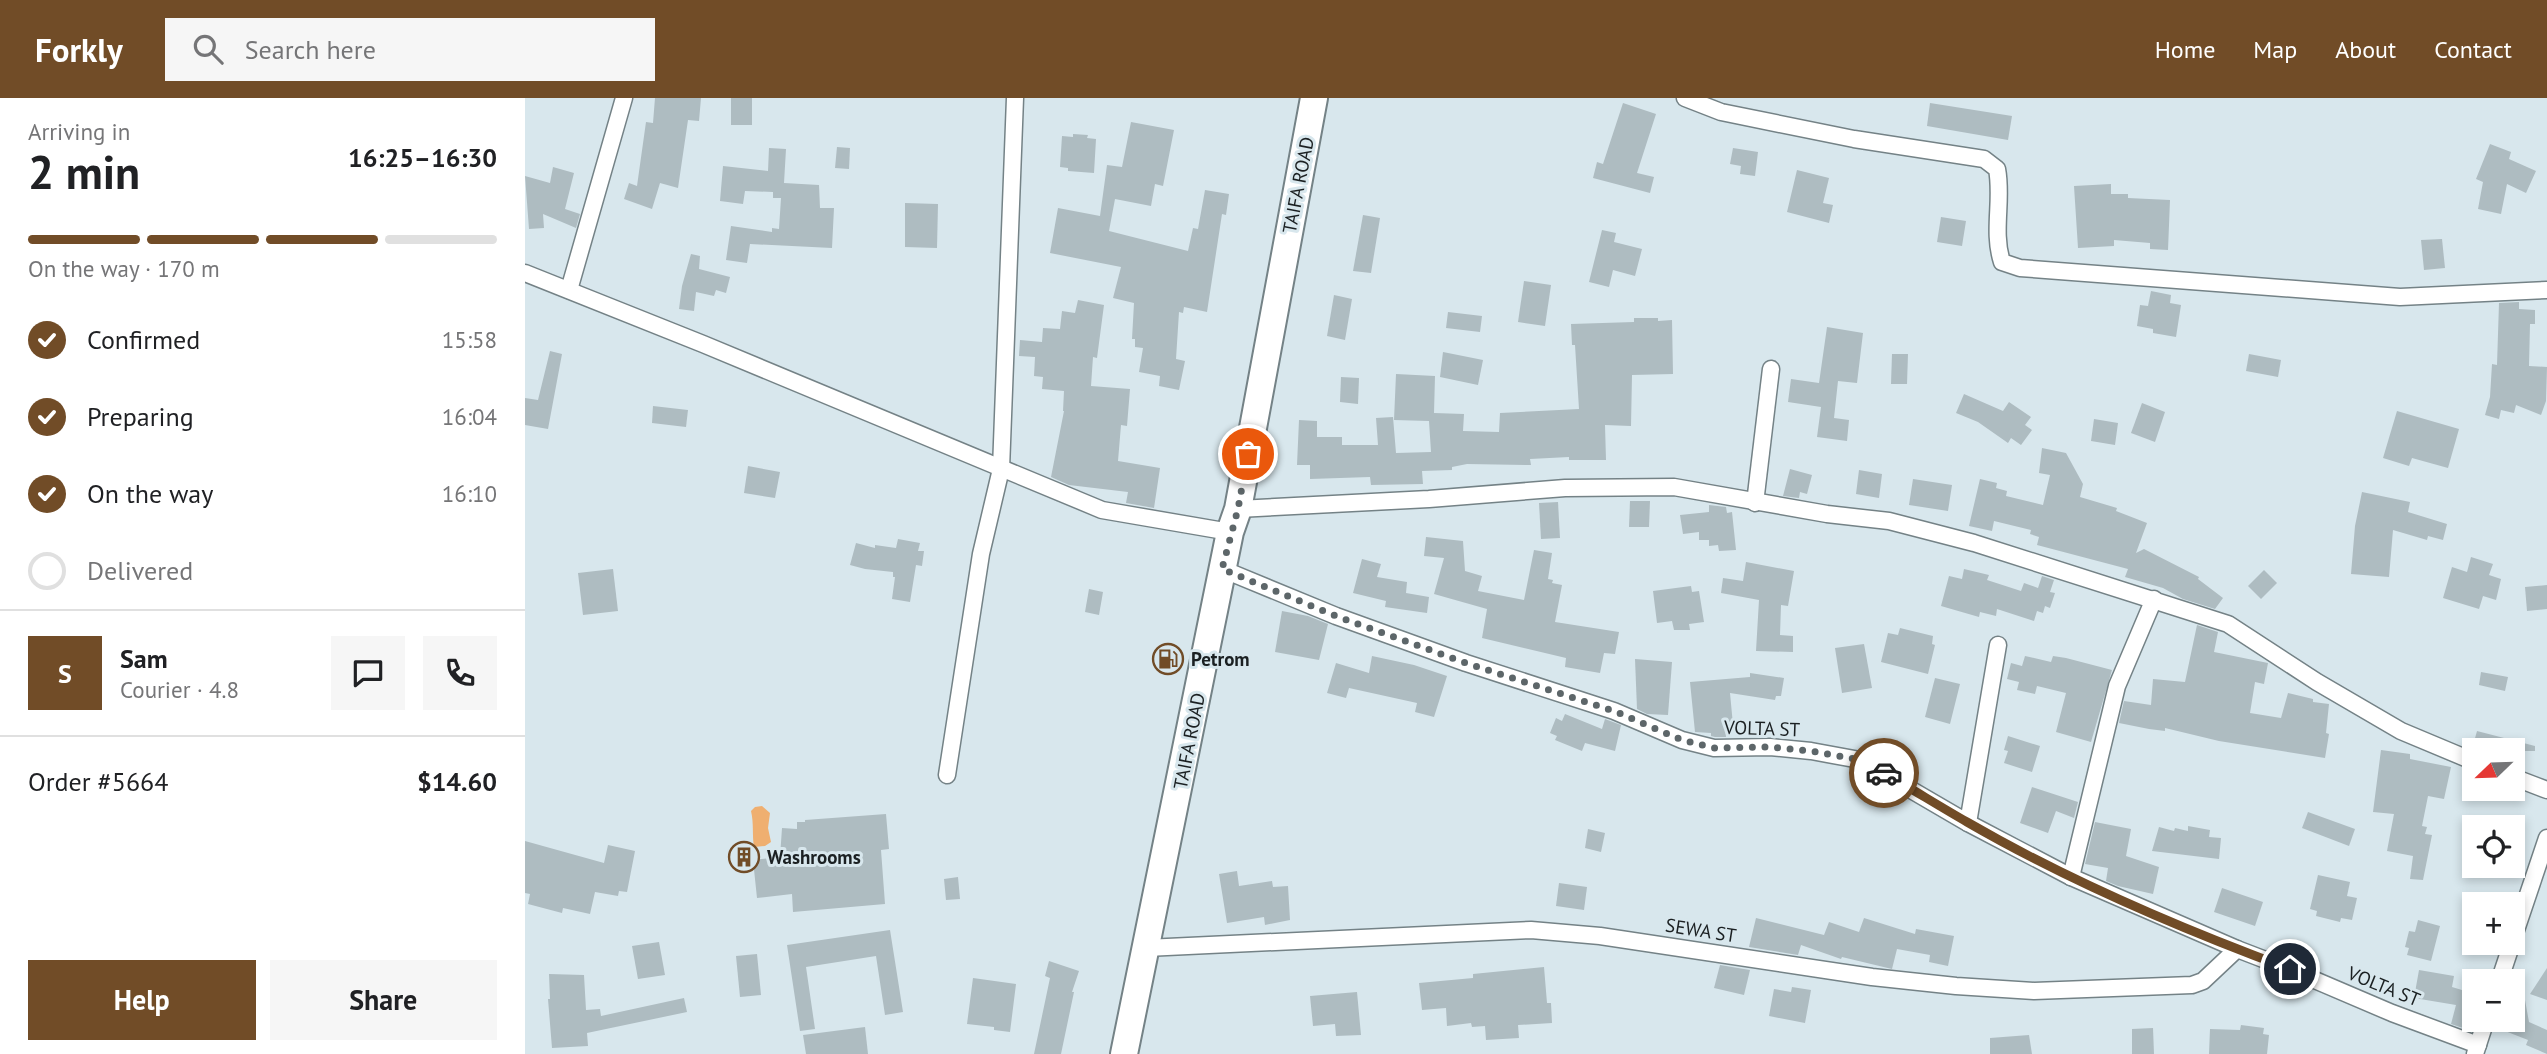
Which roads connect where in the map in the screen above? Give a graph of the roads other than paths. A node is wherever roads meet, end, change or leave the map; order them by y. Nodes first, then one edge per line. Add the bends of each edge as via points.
1 (624, 98) edge
2 (1015, 98) edge
3 (1314, 98) edge
4 (1685, 98) edge
5 (525, 272) edge
6 (569, 290) junction
7 (2547, 290) edge
8 (1770, 369) dead end
9 (1001, 469) junction
10 (1755, 503) junction
11 (1234, 521) junction
12 (1222, 569) junction
13 (2154, 599) junction
14 (1998, 645) dead end
15 (2462, 757) edge
16 (947, 775) dead end
17 (2525, 782) edge
18 (2547, 790) edge
19 (1968, 823) junction
20 (2547, 838) edge
21 (2071, 877) junction
22 (2525, 903) edge
23 (1146, 948) junction
24 (2237, 949) junction
25 (2482, 1032) edge
26 (2476, 1049) edge
27 (1124, 1054) edge

1 - 6 street
2 - 9 street
3 - 11 highway, TAIFA ROAD
4 - 7 street via 1735,115 1983,159 1997,169 2001,187 1996,245 2002,262 2020,268 2400,297
5 - 6 street
6 - 9 street
8 - 10 street
9 - 11 street via 1101,510
9 - 16 street via 981,554
10 - 11 street via 1674,487 1565,488
10 - 13 street via 1889,520
11 - 12 highway, TAIFA ROAD
12 - 19 street, VOLTA ST via 1336,616 1614,711 1682,740 1714,748 1770,747 1860,760
12 - 23 highway, TAIFA ROAD
13 - 15 street via 2228,624 2402,732
13 - 21 street via 2117,686
14 - 19 street
17 - 18 street
19 - 21 street, VOLTA ST
20 - 22 street
21 - 24 street, VOLTA ST
23 - 24 street, SEWA ST via 1531,930 1872,977 2035,991 2192,985 2203,981
23 - 27 highway, TAIFA ROAD
24 - 26 street, VOLTA ST
25 - 26 street

